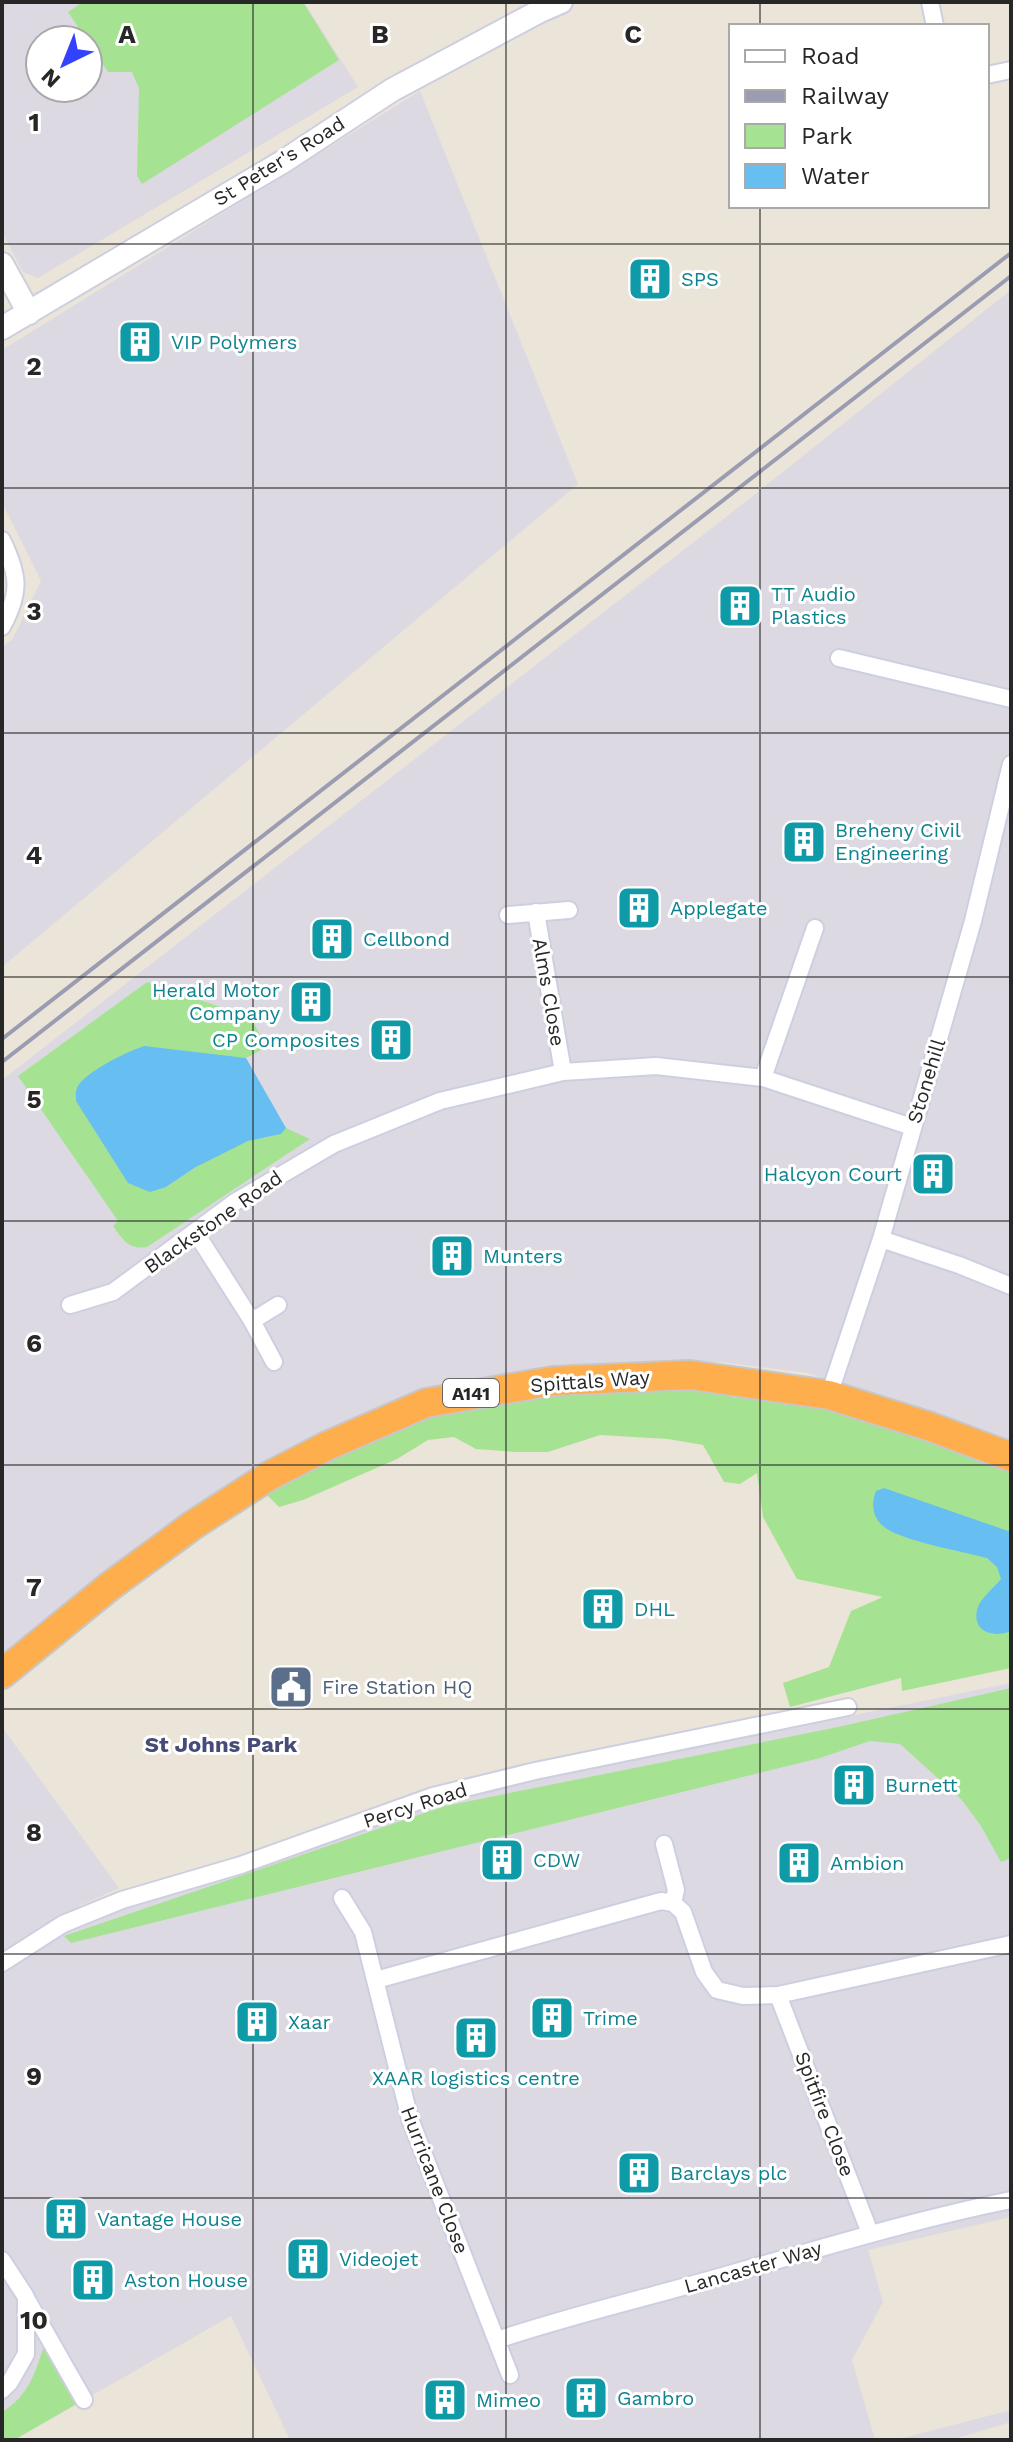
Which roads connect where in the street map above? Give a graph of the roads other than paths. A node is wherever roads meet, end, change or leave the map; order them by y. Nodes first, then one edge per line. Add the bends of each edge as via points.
1 (561, 2) edge
2 (930, 2) edge
3 (935, 24) edge
4 (1011, 70) edge
5 (989, 75) edge
6 (2, 264) edge
7 (29, 313) junction
8 (2, 328) edge
9 (2, 540) edge
10 (2, 627) edge
11 (839, 658) dead end
12 (1011, 699) edge
13 (1011, 764) edge
14 (569, 910) dead end
15 (536, 912) junction
16 (508, 915) dead end
17 (815, 928) dead end
18 (563, 1072) junction
19 (763, 1078) junction
20 (912, 1127) junction
21 (196, 1233) junction
22 (881, 1239) junction
23 (1009, 1279) edge
24 (70, 1305) dead end
25 (278, 1305) dead end
26 (252, 1321) junction
27 (274, 1362) dead end
28 (829, 1395) junction
29 (1011, 1457) edge
30 (2, 1674) edge
31 (848, 1707) dead end
32 (664, 1844) dead end
33 (342, 1898) dead end
34 (673, 1903) junction
35 (1011, 1944) edge
36 (2, 1963) edge
37 (376, 1980) junction
38 (778, 1995) junction
39 (1011, 2200) edge
40 (870, 2233) junction
41 (2, 2260) edge
42 (26, 2297) junction
43 (497, 2340) junction
44 (510, 2375) dead end
45 (2, 2390) edge
46 (84, 2400) dead end

1 - 7 street, St Peter's Road via 392,90
2 - 3 street
4 - 5 street
6 - 7 street
7 - 8 street, St Peter's Road
9 - 10 street via 17,586
11 - 12 street
13 - 20 street, Stonehill via 973,921
14 - 15 street, Alms Close
15 - 16 street, Alms Close
15 - 18 street, Alms Close
17 - 19 street
18 - 19 street, Blackstone Road via 656,1066
18 - 21 street, Blackstone Road via 440,1101 334,1144 235,1202
19 - 20 street, Blackstone Road
20 - 22 street, Stonehill
21 - 24 street, Blackstone Road via 113,1292
21 - 26 street
22 - 23 street
22 - 28 street, Stonehill
25 - 26 street
26 - 27 street
28 - 29 highway, Spittals Way / A141
28 - 30 highway, Spittals Way / A141 via 690,1375 552,1381 426,1403 327,1446 244,1492 110,1586
31 - 36 street, Percy Road via 433,1796 241,1865 122,1900 63,1924
32 - 34 street via 676,1890
33 - 37 street, Hurricane Close via 363,1932
34 - 37 street via 661,1901
34 - 38 street via 683,1912 704,1972 717,1990
35 - 38 street
37 - 43 street, Hurricane Close via 407,2110
38 - 40 street, Spitfire Close
39 - 40 street, Lancaster Way
40 - 43 street, Lancaster Way
41 - 42 street
42 - 45 street via 26,2354
42 - 46 street
43 - 44 street, Hurricane Close

